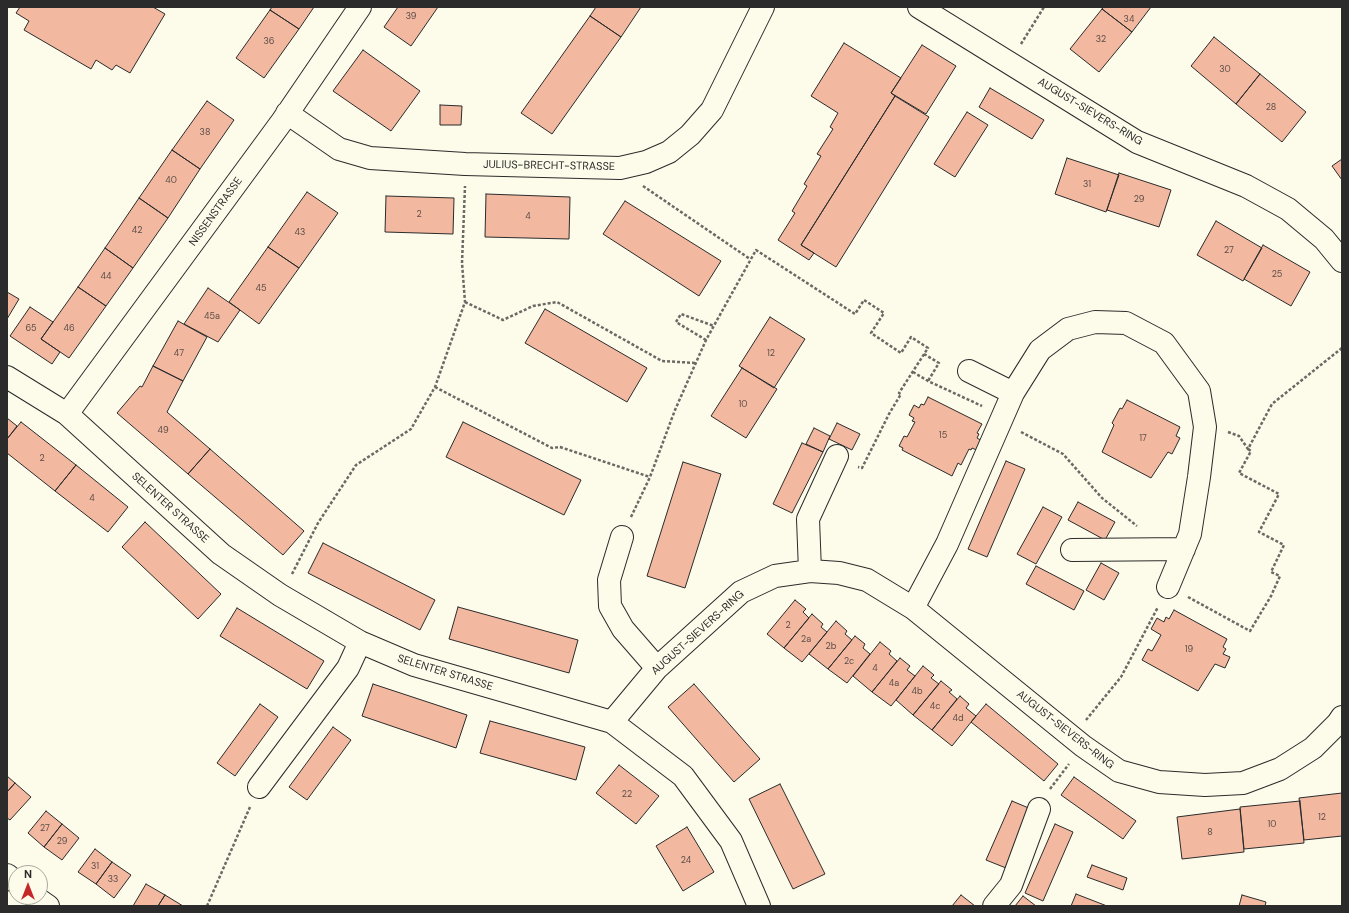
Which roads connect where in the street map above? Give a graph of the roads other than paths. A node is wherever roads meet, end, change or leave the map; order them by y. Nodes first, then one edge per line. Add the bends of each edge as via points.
1 (360, 7) edge
2 (763, 7) edge
3 (919, 7) edge
4 (287, 113) junction
5 (1342, 261) edge
6 (969, 371) dead end
7 (7, 377) edge
8 (1013, 393) junction
9 (67, 414) junction
10 (837, 456) dead end
11 (622, 537) road end
12 (1184, 549) junction
13 (1072, 550) dead end
14 (810, 571) junction
15 (1168, 587) road end
16 (913, 608) junction
17 (360, 642) junction
18 (657, 668) junction
19 (1342, 716) edge
20 (612, 722) junction
21 (259, 787) road end
22 (1039, 809) dead end
23 (759, 906) edge
24 (994, 906) edge

1 - 4 street, NISSENSTRASSE
2 - 4 street, JULIUS-BRECHT-STRASSE via 712,110 690,136 669,152 646,162 620,168 466,164 370,158 339,149
3 - 5 street, AUGUST-SIEVERS-RING via 1137,142 1246,186 1288,209 1324,239
4 - 9 street, NISSENSTRASSE
6 - 8 street
7 - 9 street, SELENTER STRASSE
8 - 12 street via 1040,350 1068,328 1095,322 1126,323 1164,344 1199,391 1205,428 1190,534
8 - 16 street via 947,544
9 - 17 street, SELENTER STRASSE via 221,554 280,595
10 - 14 street via 808,519
11 - 18 street via 609,580 610,606 623,628
12 - 13 street
12 - 15 street
14 - 16 street, AUGUST-SIEVERS-RING via 839,573 867,580
14 - 18 street, AUGUST-SIEVERS-RING via 774,576 741,592
16 - 19 street, AUGUST-SIEVERS-RING via 1083,746 1119,771 1159,782 1205,785 1243,783 1280,770 1313,748
17 - 20 street, SELENTER STRASSE via 414,665
17 - 21 street via 348,668
18 - 20 street, AUGUST-SIEVERS-RING
20 - 23 street, SELENTER STRASSE via 683,776 731,841
22 - 24 street via 1011,885

